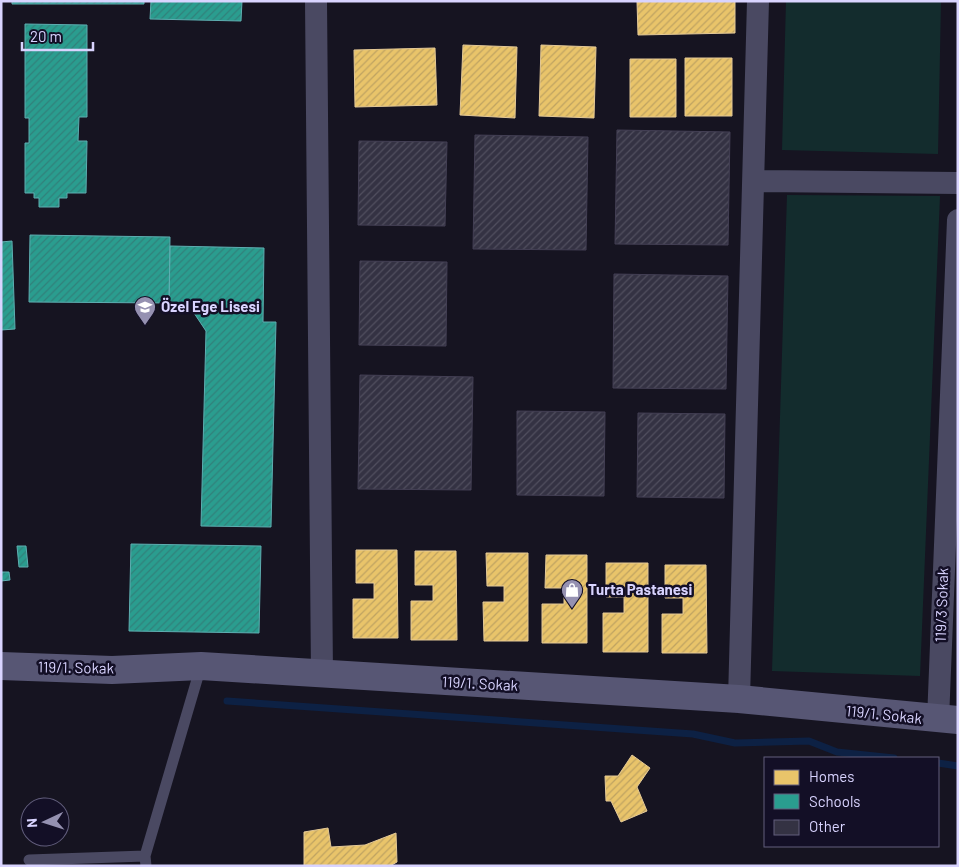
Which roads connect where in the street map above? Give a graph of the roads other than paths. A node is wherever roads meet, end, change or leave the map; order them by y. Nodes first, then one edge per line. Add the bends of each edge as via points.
1 (316, 1) edge
2 (758, 1) edge
3 (754, 181) junction
4 (958, 183) edge
5 (958, 220) edge
6 (1, 666) edge
7 (201, 666) junction
8 (322, 675) junction
9 (739, 699) junction
10 (948, 720) edge
11 (29, 860) dead end
12 (145, 861) edge

1 - 8 street
2 - 3 street
3 - 4 street
3 - 9 street
5 - 10 street, 119/3 Sokak
6 - 7 street, 119/1. Sokak via 112,670
7 - 8 street, 119/1. Sokak
7 - 12 lane
8 - 9 street, 119/1. Sokak
9 - 10 street, 119/1. Sokak
11 - 12 lane

